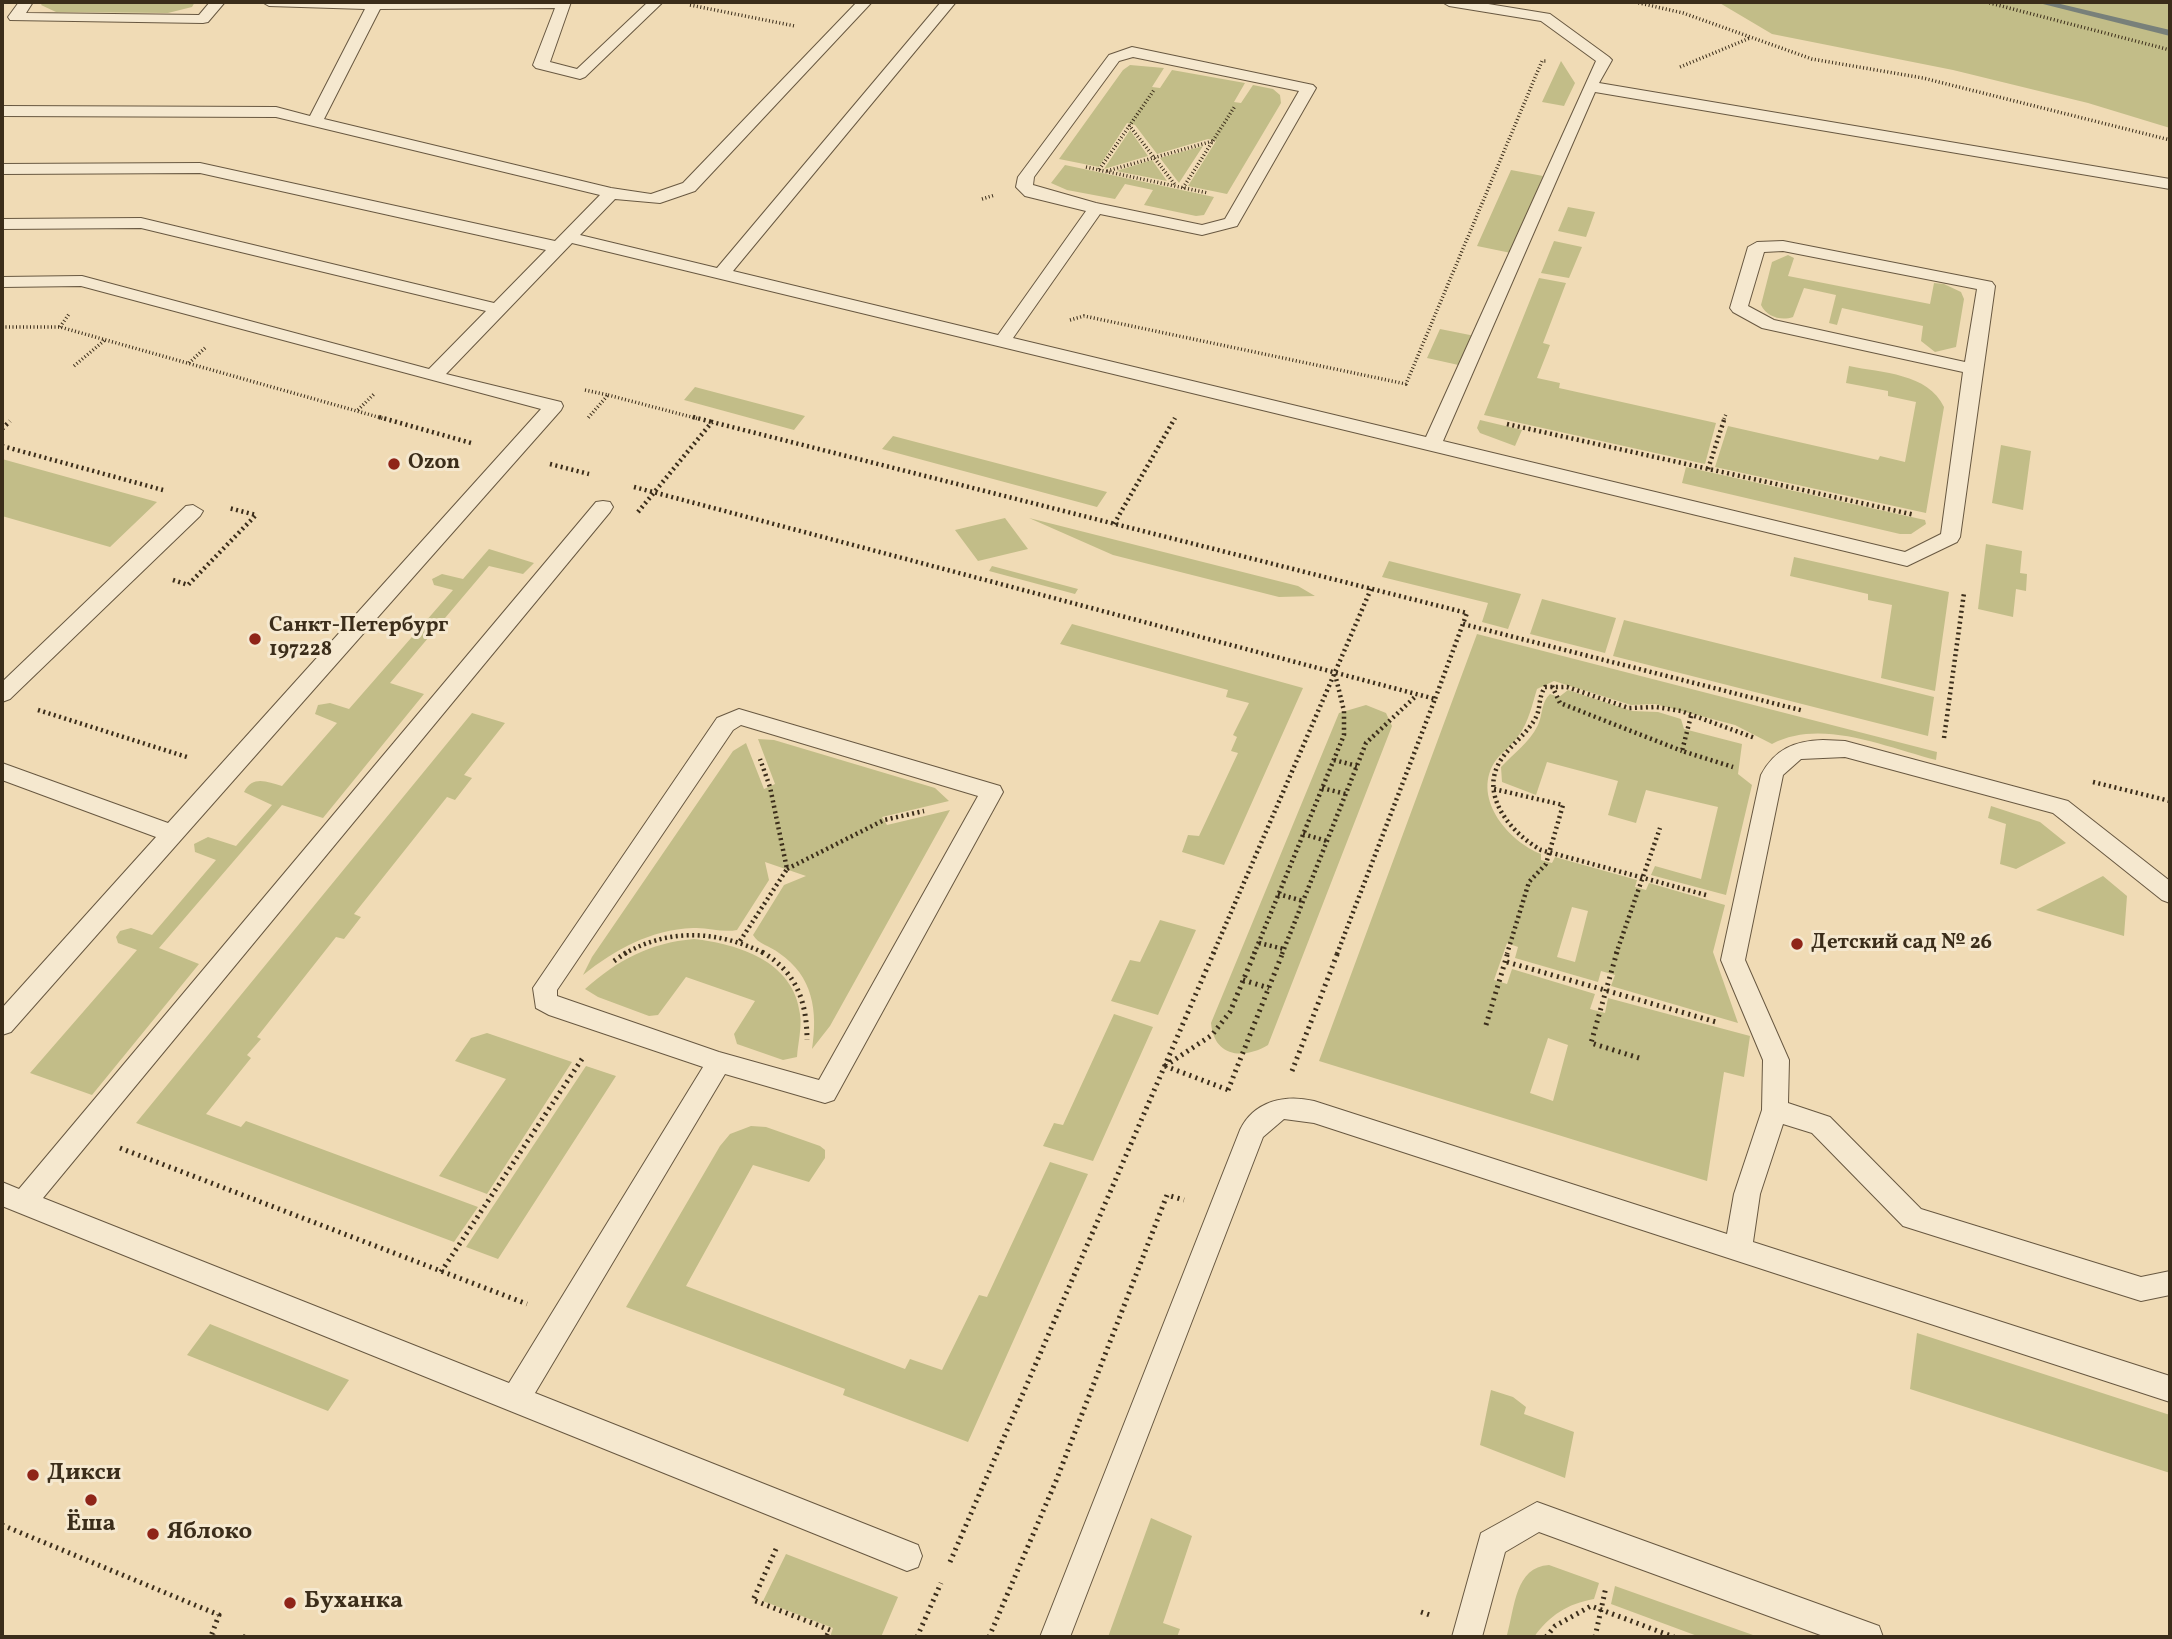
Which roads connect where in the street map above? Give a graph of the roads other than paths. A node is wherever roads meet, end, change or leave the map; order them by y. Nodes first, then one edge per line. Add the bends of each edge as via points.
1 (26, 2) edge
2 (218, 2) edge
3 (269, 2) edge
4 (564, 2) edge
5 (656, 2) edge
6 (865, 2) edge
7 (949, 2) edge
8 (1449, 2) edge
9 (375, 3) edge
10 (1590, 86) junction
11 (2, 111) edge
12 (315, 122) junction
13 (2, 169) edge
14 (2170, 184) edge
15 (611, 193) junction
16 (1096, 208) junction
17 (2, 223) edge
18 (563, 242) junction
19 (722, 273) junction
20 (2, 282) edge
21 (498, 309) junction
22 (1002, 342) junction
23 (1973, 369) junction
24 (433, 376) junction
25 (1432, 444) junction
26 (603, 507) dead end
27 (193, 512) dead end
28 (2, 694) edge
29 (2, 771) edge
30 (173, 834) junction
31 (2170, 894) edge
32 (2, 1025) edge
33 (719, 1062) junction
34 (1278, 1107) joint
35 (1775, 1110) junction
36 (13, 1198) edge
37 (1738, 1251) junction
38 (2170, 1283) edge
39 (2170, 1389) edge
40 (515, 1400) junction
41 (907, 1556) dead end
42 (1055, 1637) edge
43 (1467, 1637) edge
44 (1868, 1637) edge

1 - 2 lane via 15,16 203,19
3 - 9 lane
4 - 5 lane via 541,65 580,74
4 - 9 lane
6 - 15 lane via 689,187 666,199
7 - 19 lane
8 - 10 lane via 1545,18 1604,60
9 - 12 lane
10 - 14 lane
10 - 25 lane
11 - 12 lane via 276,112
12 - 15 lane
13 - 18 lane via 200,168
15 - 18 lane
16 - 16 lane via 1024,187 1026,177 1114,58 1132,52 1308,88 1231,222 1202,230
16 - 22 lane
17 - 21 lane via 141,223
18 - 19 lane
18 - 21 lane
19 - 22 lane
20 - 24 lane via 82,281
21 - 24 lane
22 - 25 lane
23 - 23 lane via 1768,324 1739,307 1757,247 1783,246 1986,286
23 - 25 lane via 1950,537 1906,559
24 - 30 lane via 554,406
26 - 36 lane via 81,1132
27 - 28 lane
29 - 30 lane
30 - 32 lane
31 - 35 lane via 2060,807 1844,749 1818,746 1794,751 1778,762 1770,789 1733,961 1776,1060
33 - 33 lane via 825,1092 992,792 739,717 725,724 545,988 545,1001 558,1009
33 - 40 lane
34 - 37 lane via 1314,1111
34 - 42 lane via 1253,1130
35 - 37 lane via 1747,1194
35 - 38 lane via 1821,1125 1912,1218 2141,1289
36 - 40 lane
37 - 39 lane
40 - 41 lane
43 - 44 lane via 1492,1543 1537,1517

